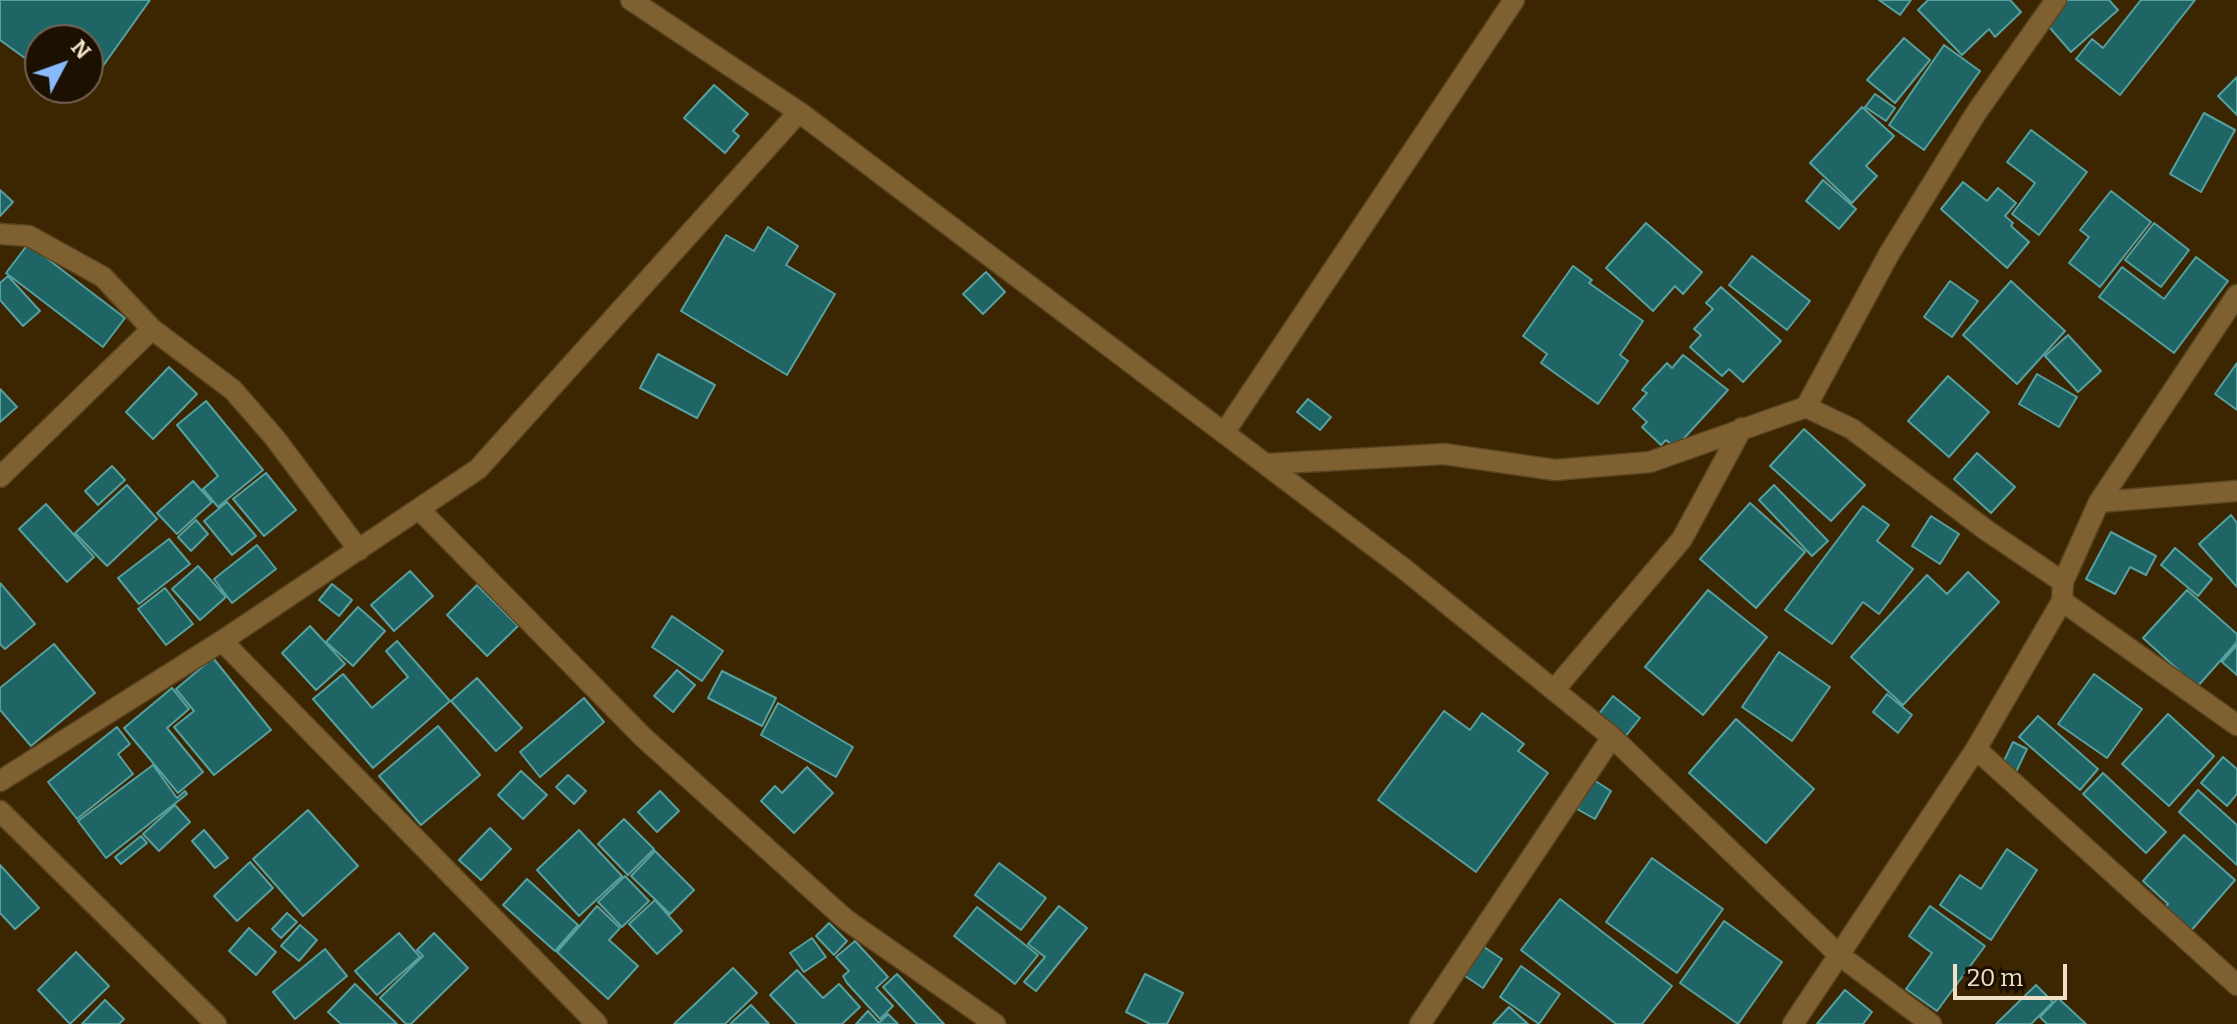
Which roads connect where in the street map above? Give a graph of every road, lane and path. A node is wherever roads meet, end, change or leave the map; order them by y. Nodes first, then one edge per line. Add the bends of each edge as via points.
1 (631, 0) edge
2 (1514, 0) edge
3 (2056, 0) edge
4 (799, 112) junction
5 (0, 234) edge
6 (2237, 295) edge
7 (152, 329) junction
8 (1806, 407) junction
9 (1742, 428) junction
10 (1224, 433) junction
11 (1266, 464) junction
12 (0, 477) edge
13 (2237, 491) edge
14 (2099, 502) junction
15 (419, 509) junction
16 (359, 550) junction
17 (2062, 592) junction
18 (222, 641) junction
19 (1554, 690) junction
20 (2237, 725) edge
21 (1612, 737) junction
22 (1976, 749) junction
23 (0, 781) edge
24 (0, 811) edge
25 (1838, 954) junction
26 (2237, 985) edge
27 (216, 1024) edge
28 (597, 1024) edge
29 (995, 1024) edge
30 (1420, 1024) edge
31 (1793, 1024) edge
32 (1931, 1024) edge

1 - 4 street
2 - 10 street
3 - 8 street via 1976,113 1905,228
4 - 10 street
4 - 15 street via 478,469
5 - 7 street via 29,236 103,277
6 - 14 street
7 - 12 street
7 - 16 street via 233,390
8 - 9 street
8 - 17 street via 1852,429
9 - 11 street via 1650,462 1555,470 1444,454
9 - 19 street via 1682,539
10 - 11 street
11 - 19 street
13 - 14 street
14 - 17 street
15 - 16 street
15 - 29 street via 643,737 834,909
16 - 18 street
17 - 20 street
17 - 22 street
18 - 23 street
18 - 28 street
19 - 21 street
21 - 25 street
21 - 30 street
22 - 25 street
22 - 26 street
24 - 27 street
25 - 31 street
25 - 32 street

